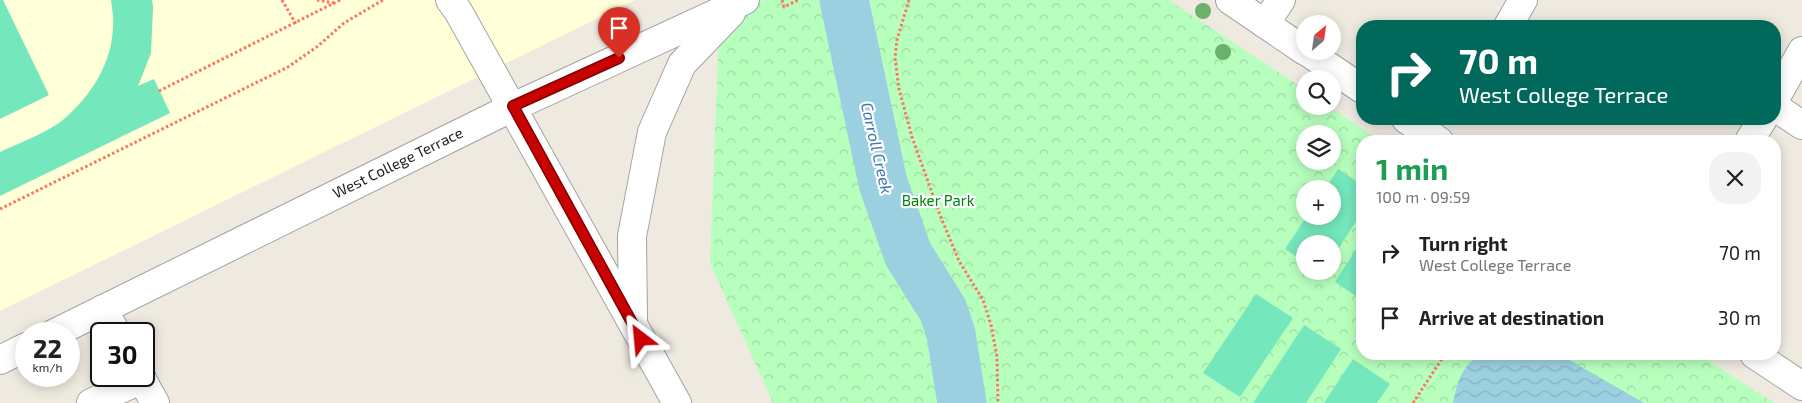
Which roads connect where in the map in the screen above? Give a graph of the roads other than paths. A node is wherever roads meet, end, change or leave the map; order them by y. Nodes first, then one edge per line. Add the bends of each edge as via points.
1 (450, 0) edge
2 (744, 0) edge
3 (1230, 0) edge
4 (1281, 0) edge
5 (1523, 0) edge
6 (1511, 20) edge
7 (1265, 24) junction
8 (1296, 45) edge
9 (1802, 52) edge
10 (1318, 60) edge
11 (1356, 86) edge
12 (1781, 89) edge
13 (513, 106) junction
14 (1781, 111) edge
15 (1420, 125) edge
16 (1802, 125) edge
17 (1437, 132) edge
18 (103, 309) junction
19 (77, 322) edge
20 (110, 322) edge
21 (632, 323) junction
22 (15, 352) edge
23 (0, 360) edge
24 (1763, 360) edge
25 (1802, 386) edge
26 (123, 387) edge
27 (146, 387) edge
28 (91, 403) edge
29 (155, 403) edge
30 (677, 403) edge

1 - 13 street
2 - 13 street, West College Terrace
2 - 21 street via 682,64 652,132 632,236
3 - 7 street
4 - 7 street
5 - 6 street
7 - 8 street
9 - 12 street
10 - 11 street
13 - 18 street, West College Terrace
13 - 21 street
14 - 16 street
15 - 17 street
18 - 19 street, West College Terrace
18 - 20 street
21 - 30 street
22 - 23 street
24 - 25 street
26 - 28 street
27 - 29 street

